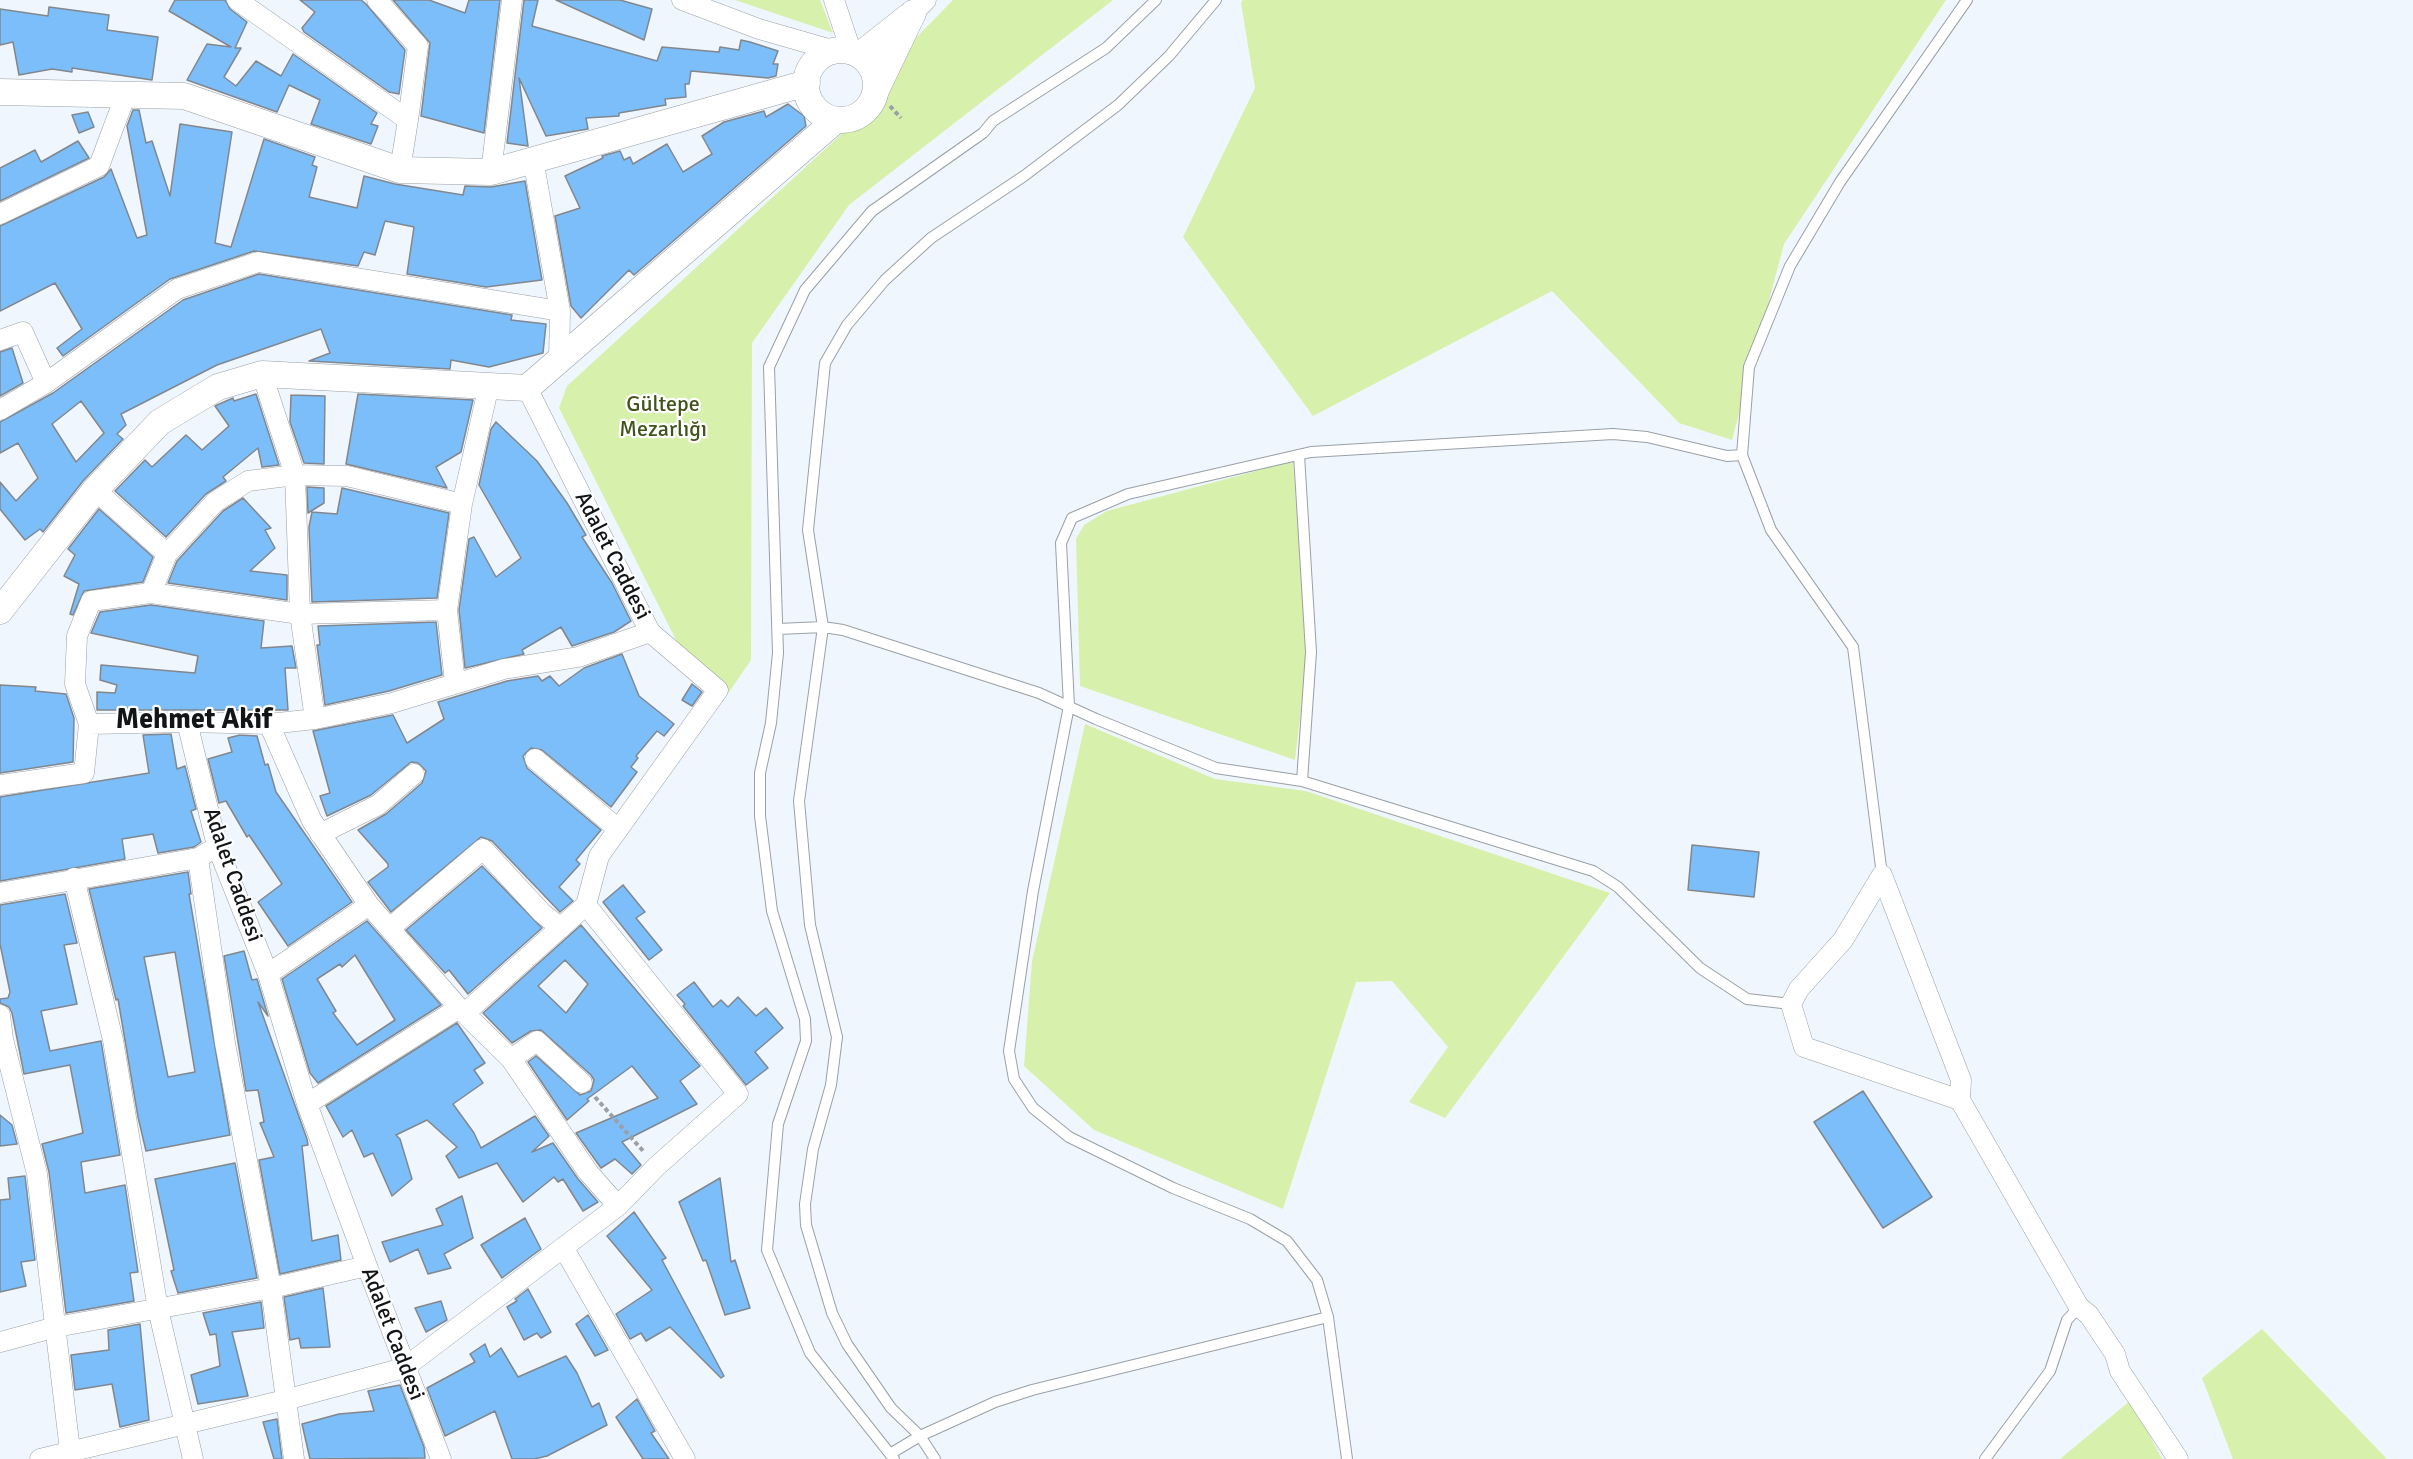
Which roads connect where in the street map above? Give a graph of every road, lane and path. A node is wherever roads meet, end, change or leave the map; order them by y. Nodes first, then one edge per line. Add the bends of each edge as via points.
1 (237, 0) edge
2 (377, 0) edge
3 (512, 0) edge
4 (682, 0) edge
5 (834, 0) edge
6 (1156, 0) edge
7 (1216, 0) edge
8 (1967, 0) edge
9 (920, 6) edge
10 (848, 52) junction
11 (807, 84) junction
12 (876, 90) junction
13 (0, 92) edge
14 (126, 94) junction
15 (408, 120) junction
16 (836, 120) junction
17 (533, 159) junction
18 (400, 170) junction
19 (492, 172) junction
20 (0, 214) edge
21 (560, 311) junction
22 (0, 340) edge
23 (559, 360) junction
24 (262, 374) junction
25 (46, 383) junction
26 (489, 385) junction
27 (527, 388) junction
28 (0, 410) edge
29 (1299, 455) junction
30 (1742, 455) junction
31 (295, 474) junction
32 (95, 490) junction
33 (462, 504) junction
34 (167, 554) junction
35 (151, 593) junction
36 (447, 610) junction
37 (0, 611) edge
38 (300, 614) junction
39 (823, 627) junction
40 (777, 629) junction
41 (650, 632) junction
42 (455, 683) junction
43 (1069, 706) junction
44 (315, 719) junction
45 (187, 722) junction
46 (89, 724) junction
47 (269, 724) junction
48 (535, 759) dead end
49 (414, 774) dead end
50 (1302, 782) junction
51 (0, 785) edge
52 (618, 829) junction
53 (320, 834) junction
54 (217, 846) junction
55 (198, 858) junction
56 (1882, 875) junction
57 (74, 878) junction
58 (0, 893) edge
59 (369, 905) junction
60 (586, 905) junction
61 (391, 927) junction
62 (561, 928) junction
63 (268, 974) junction
64 (1791, 1004) junction
65 (462, 1011) junction
66 (0, 1015) edge
67 (511, 1059) junction
68 (582, 1083) joint
69 (1960, 1100) junction
70 (308, 1104) junction
71 (657, 1166) junction
72 (618, 1206) junction
73 (563, 1247) junction
74 (367, 1266) junction
75 (271, 1288) junction
76 (2079, 1307) junction
77 (158, 1309) junction
78 (1328, 1317) junction
79 (56, 1327) junction
80 (0, 1342) edge
81 (404, 1368) junction
82 (285, 1400) junction
83 (184, 1424) junction
84 (920, 1436) junction
85 (70, 1455) edge
86 (892, 1456) edge
87 (40, 1459) edge
88 (193, 1459) edge
89 (294, 1459) edge
90 (441, 1459) edge
91 (685, 1459) edge
92 (935, 1459) edge
93 (1347, 1459) edge
94 (1984, 1459) edge
95 (2178, 1459) edge

1 - 15 street
2 - 15 street via 418,46
3 - 19 street
4 - 10 street via 759,29
5 - 10 street
6 - 40 lane via 1106,48 993,121 983,133 872,210 805,290 768,366
7 - 39 lane via 1169,56 1118,105 1024,176 931,237 885,280 847,325 825,363 808,530
8 - 30 lane via 1840,182 1790,266 1749,367
9 - 10 street
9 - 12 street
10 - 11 street via 814,61
10 - 12 street via 873,70
11 - 16 street via 809,101 816,110
11 - 17 street
12 - 16 street via 866,109 857,116
13 - 14 street
14 - 18 street via 184,96
14 - 20 street via 99,166
15 - 18 street
16 - 23 street
17 - 19 street
17 - 21 street
18 - 19 street
21 - 23 street
21 - 25 street via 258,262 177,289
22 - 25 street via 23,332
23 - 27 street
24 - 26 street
24 - 31 street
24 - 32 street via 218,387 160,422
25 - 28 street
26 - 27 street
26 - 33 street
27 - 41 street, Adalet Caddesi
29 - 30 lane via 1613,434 1647,437 1727,456
29 - 43 lane via 1128,495 1072,518 1061,543
29 - 50 lane via 1311,652
30 - 56 lane via 1771,530 1853,647
31 - 33 street via 347,476
31 - 34 street via 248,481 215,502
31 - 38 street
32 - 34 street
32 - 37 street
33 - 36 street
34 - 35 street
35 - 38 street
35 - 46 street via 91,601 77,636 75,684
36 - 38 street
36 - 42 street
38 - 44 street
39 - 40 lane
39 - 43 lane via 843,630
39 - 84 lane via 799,801 810,925 837,1037 831,1085 813,1149 805,1203 807,1225 832,1313 847,1344 891,1408
40 - 86 lane via 771,723 760,773 760,816 772,911 805,1018 806,1041 778,1124 767,1250 810,1353
41 - 42 street, Adalet Caddesi via 578,657 504,669
41 - 52 street via 718,690
42 - 44 street, Adalet Caddesi via 392,703
43 - 50 lane via 1216,768
43 - 78 lane via 1009,1052 1014,1079 1033,1108 1069,1137 1173,1188 1250,1219 1287,1241 1317,1280
44 - 47 street, Adalet Caddesi
45 - 46 street
45 - 47 street, Adalet Caddesi
45 - 54 street, Adalet Caddesi
46 - 51 street via 84,773
47 - 53 street
48 - 52 street
49 - 53 street via 378,805
50 - 64 lane via 1593,871 1618,887 1709,974 1747,999
52 - 60 street via 599,856
53 - 59 street
54 - 55 street
54 - 63 street, Adalet Caddesi
55 - 57 street
55 - 75 street via 225,1043
56 - 64 street via 1843,940
56 - 69 street via 1961,1080
57 - 58 street
57 - 77 street via 113,1040
59 - 61 street
59 - 63 street
60 - 62 street
60 - 71 street via 738,1094
61 - 62 street via 483,849
61 - 65 street
62 - 65 street
63 - 70 street, Adalet Caddesi
64 - 69 street via 1804,1047
65 - 67 street
65 - 70 street
66 - 79 street via 37,1174
67 - 68 street via 537,1041
67 - 72 street via 588,1172
68 - 71 path
69 - 76 street
70 - 74 street, Adalet Caddesi
71 - 72 street
72 - 73 street
73 - 81 street
73 - 91 street
74 - 75 street
74 - 81 street, Adalet Caddesi
75 - 77 street
75 - 82 street
76 - 94 lane via 2067,1320 2050,1371
76 - 95 street via 2089,1315 2115,1354 2120,1371
77 - 79 street
77 - 83 street
78 - 84 lane via 1032,1390
78 - 93 lane
79 - 80 street
79 - 85 street
81 - 82 street
81 - 90 street, Adalet Caddesi
82 - 83 street
82 - 89 street
83 - 85 street
83 - 88 street
84 - 86 lane
84 - 92 lane
85 - 87 street

